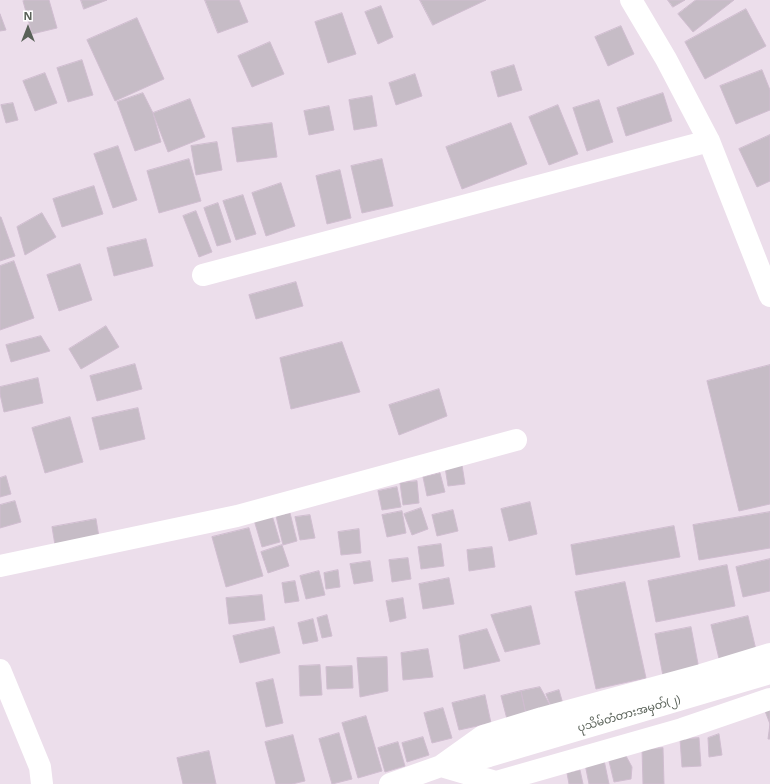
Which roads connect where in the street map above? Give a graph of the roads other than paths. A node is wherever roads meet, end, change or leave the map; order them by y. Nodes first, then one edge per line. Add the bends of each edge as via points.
1 (631, 0) edge
2 (709, 141) junction
3 (203, 275) dead end
4 (770, 296) edge
5 (516, 440) dead end
6 (0, 566) edge
7 (770, 654) edge
8 (0, 670) edge
9 (770, 673) edge
10 (770, 699) edge
11 (441, 766) junction
12 (42, 784) edge
13 (390, 784) edge

1 - 2 street via 666,59
2 - 3 street
2 - 4 street
5 - 6 street via 237,516
7 - 11 street via 483,736
8 - 12 street via 40,767
9 - 11 street, ပုသိမ်တံတားအမှတ်(၂) via 489,756
10 - 11 street via 682,729 496,782
11 - 13 street

